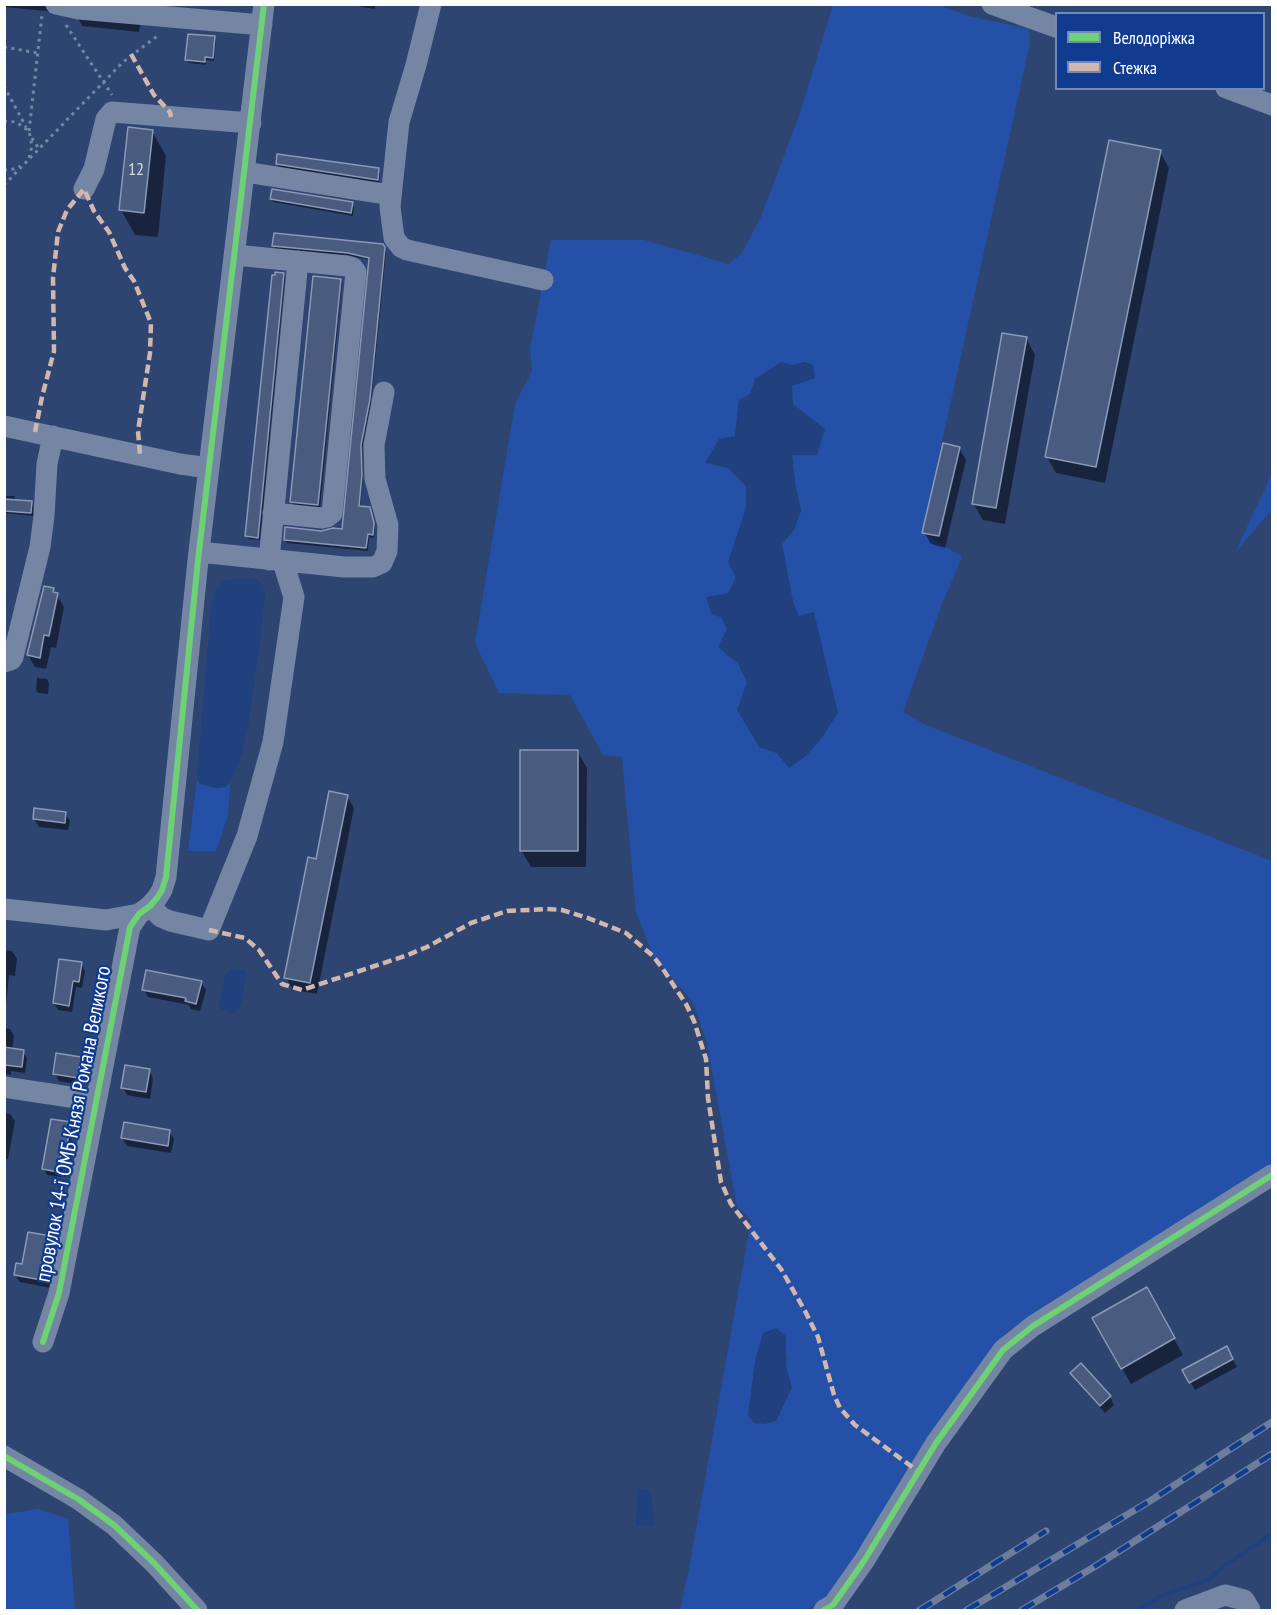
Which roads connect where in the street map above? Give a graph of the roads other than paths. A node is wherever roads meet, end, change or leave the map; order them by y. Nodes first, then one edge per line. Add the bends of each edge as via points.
1 (431, 4) edge
2 (992, 4) edge
3 (53, 8) edge
4 (263, 15) edge
5 (1055, 27) edge
6 (1231, 90) edge
7 (1272, 105) edge
8 (251, 123) junction
9 (245, 172) junction
10 (84, 189) dead end
11 (391, 195) junction
12 (235, 255) junction
13 (298, 261) junction
14 (543, 280) dead end
15 (384, 392) dead end
16 (4, 426) edge
17 (53, 436) junction
18 (210, 468) junction
19 (273, 513) junction
20 (199, 552) junction
21 (276, 561) junction
22 (4, 662) edge
23 (4, 909) edge
24 (145, 910) junction
25 (4, 1087) edge
26 (96, 1101) junction
27 (1272, 1175) edge
28 (43, 1342) dead end
29 (4, 1456) edge
30 (197, 1611) edge
31 (824, 1611) edge
32 (1185, 1611) edge
33 (1250, 1611) edge

1 - 11 street via 399,122
2 - 5 street
3 - 4 street via 186,19
4 - 8 street, провулок 14-ї ОМБ Князя Романа Великого
6 - 7 street
8 - 9 street, провулок 14-ї ОМБ Князя Романа Великого
8 - 10 street via 112,112 106,119 94,169
9 - 11 street
9 - 12 street, провулок 14-ї ОМБ Князя Романа Великого
11 - 14 street via 392,232 401,247
12 - 13 street
12 - 18 street, провулок 14-ї ОМБ Князя Романа Великого
13 - 19 street
13 - 19 street via 347,266 356,272 335,496 332,513 327,517
15 - 21 street via 374,455 375,479 388,525 387,550 382,562 363,567
16 - 17 street
17 - 18 street
17 - 22 street via 40,547 13,657
18 - 20 street, провулок 14-ї ОМБ Князя Романа Великого
19 - 21 street
20 - 21 street
20 - 24 street, провулок 14-ї ОМБ Князя Романа Великого via 166,876 162,890
21 - 24 street via 294,597 273,741 247,836 209,930 170,921
23 - 24 street via 106,920
24 - 26 street, провулок 14-ї ОМБ Князя Романа Великого via 130,927
25 - 26 street, провулок 14-ї ОМБ Князя Романа Великого
26 - 28 street, провулок 14-ї ОМБ Князя Романа Великого via 59,1293
27 - 31 street via 1043,1320 1003,1350 936,1443 864,1561
29 - 30 street via 114,1525
32 - 33 street via 1225,1595 1244,1600

